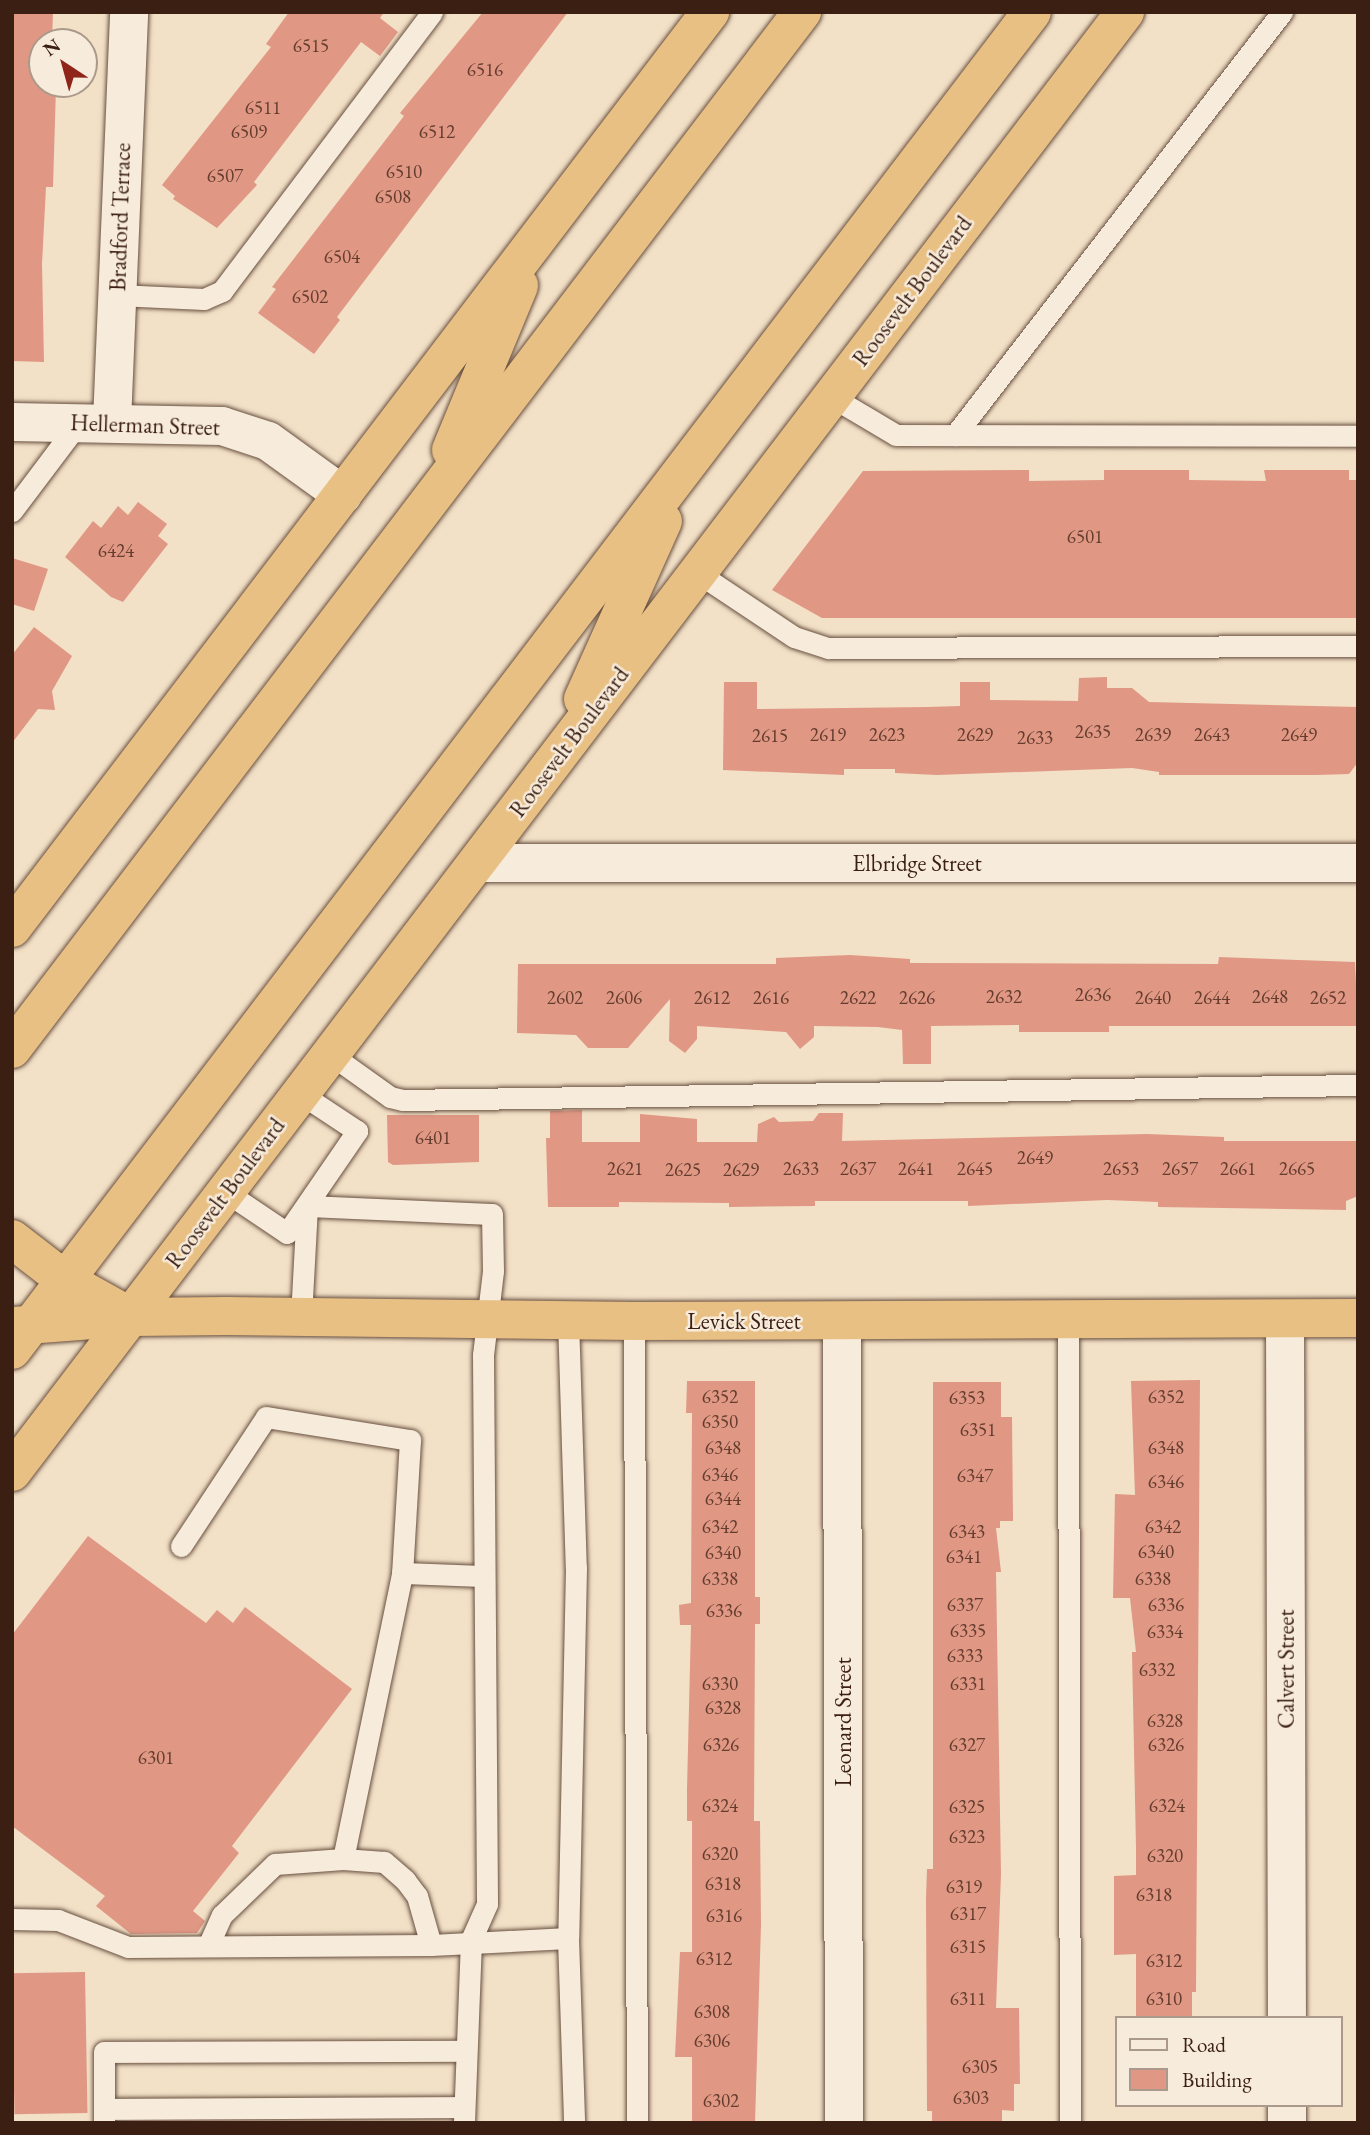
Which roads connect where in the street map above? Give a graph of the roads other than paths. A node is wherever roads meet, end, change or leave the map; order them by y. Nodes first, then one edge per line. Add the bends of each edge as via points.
1 (129, 12) edge
2 (432, 12) edge
3 (710, 12) edge
4 (802, 12) edge
5 (1125, 12) edge
6 (1282, 12) edge
7 (1032, 13) edge
8 (540, 235) junction
9 (117, 295) junction
10 (832, 397) junction
11 (12, 422) edge
12 (95, 422) junction
13 (955, 435) junction
14 (1358, 436) edge
15 (690, 460) junction
16 (343, 495) junction
17 (430, 501) junction
18 (12, 511) edge
19 (698, 573) junction
20 (1358, 646) edge
21 (556, 759) junction
22 (477, 863) junction
23 (1358, 863) edge
24 (12, 928) edge
25 (12, 1049) edge
26 (330, 1054) junction
27 (1358, 1085) edge
28 (301, 1094) junction
29 (226, 1192) junction
30 (307, 1206) junction
31 (12, 1239) edge
32 (65, 1280) junction
33 (131, 1317) junction
34 (301, 1317) junction
35 (1358, 1318) edge
36 (489, 1320) junction
37 (568, 1320) junction
38 (1285, 1320) junction
39 (634, 1321) junction
40 (842, 1321) junction
41 (1068, 1321) junction
42 (18, 1334) edge
43 (12, 1472) edge
44 (181, 1546) dead end
45 (402, 1573) junction
46 (484, 1576) junction
47 (343, 1859) junction
48 (12, 1919) edge
49 (568, 1938) junction
50 (471, 1940) junction
51 (431, 1945) junction
52 (208, 1947) junction
53 (1287, 2016) edge
54 (465, 2051) junction
55 (464, 2115) edge
56 (104, 2116) edge
57 (574, 2123) edge
58 (637, 2123) edge
59 (844, 2123) edge
60 (1070, 2123) edge

1 - 9 street, Bradford Terrace
2 - 9 lane via 222,291 204,299
3 - 8 highway
4 - 17 highway
5 - 10 highway, Roosevelt Boulevard
6 - 13 lane
7 - 15 highway
8 - 16 highway
8 - 17 highway
9 - 12 street, Bradford Terrace
10 - 13 lane via 896,435
10 - 19 highway, Roosevelt Boulevard
11 - 12 street, Hellerman Street
12 - 16 street, Hellerman Street via 196,424 246,432 289,454
12 - 18 lane
13 - 14 lane
15 - 21 highway
15 - 32 highway
16 - 24 highway
17 - 25 highway
19 - 20 lane via 794,637 828,648
19 - 21 highway, Roosevelt Boulevard
21 - 22 highway, Roosevelt Boulevard
22 - 23 street, Elbridge Street
22 - 26 highway, Roosevelt Boulevard
26 - 27 lane via 390,1097 403,1100
26 - 28 highway, Roosevelt Boulevard
28 - 29 highway, Roosevelt Boulevard
28 - 30 lane via 357,1131
29 - 30 lane via 287,1233
29 - 33 highway, Roosevelt Boulevard
30 - 34 lane
30 - 36 lane via 492,1214
31 - 32 highway, Levick Street
32 - 33 highway, Levick Street
32 - 42 highway
33 - 34 highway, Levick Street
33 - 42 highway, Levick Street
33 - 43 highway, Roosevelt Boulevard
34 - 36 highway, Levick Street
35 - 38 highway, Levick Street
36 - 37 highway, Levick Street
36 - 46 lane via 482,1354
37 - 39 highway, Levick Street
37 - 49 lane via 576,1568
38 - 41 highway, Levick Street
38 - 53 street, Calvert Street
39 - 40 highway, Levick Street
39 - 58 lane
40 - 41 highway, Levick Street
40 - 59 street, Leonard Street
41 - 60 lane
44 - 45 lane via 266,1417 410,1440
45 - 46 lane
45 - 47 lane
46 - 50 lane via 487,1904
47 - 51 lane via 384,1862 405,1880 417,1896
47 - 52 lane via 275,1864 222,1915
48 - 52 lane via 58,1920 128,1947
49 - 50 lane
49 - 57 lane
50 - 51 lane
50 - 54 lane
51 - 52 lane
54 - 55 lane
54 - 56 lane via 104,2052
55 - 56 lane

